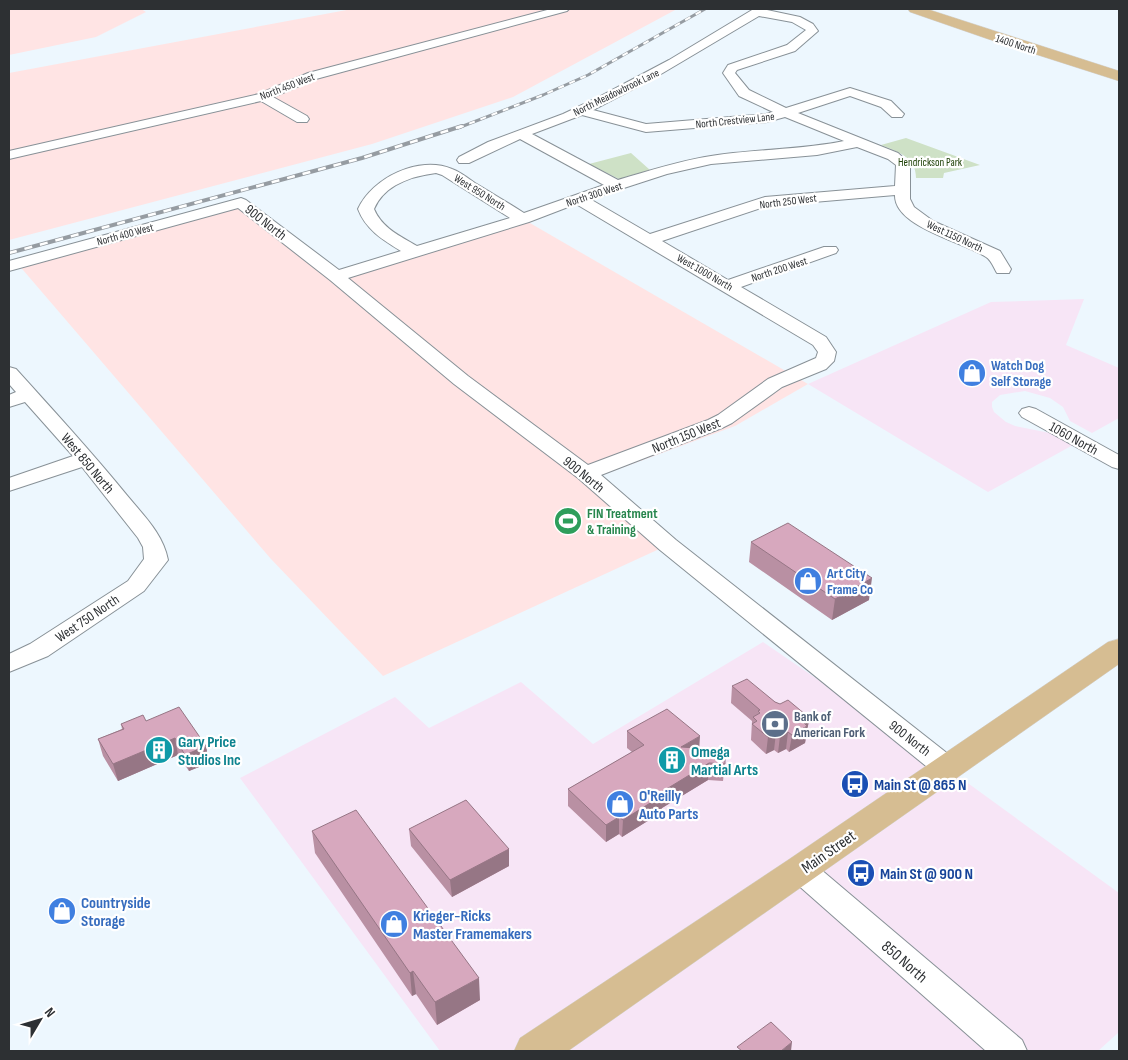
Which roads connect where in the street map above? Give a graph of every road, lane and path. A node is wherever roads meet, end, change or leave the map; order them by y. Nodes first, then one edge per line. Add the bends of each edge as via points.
1 (562, 9) edge
2 (915, 9) edge
3 (759, 10) edge
4 (1119, 76) edge
5 (263, 96) junction
6 (581, 110) junction
7 (789, 113) junction
8 (897, 114) dead end
9 (302, 119) dead end
10 (521, 134) junction
11 (859, 142) junction
12 (9, 156) edge
13 (464, 160) dead end
14 (618, 186) junction
15 (903, 190) junction
16 (577, 198) junction
17 (241, 202) joint
18 (523, 219) junction
19 (649, 240) junction
20 (830, 250) dead end
21 (415, 252) junction
22 (9, 266) edge
23 (1003, 269) dead end
24 (336, 276) junction
25 (727, 286) junction
26 (827, 352) joint
27 (9, 373) edge
28 (18, 398) edge
29 (1029, 413) dead end
30 (86, 458) junction
31 (1119, 464) edge
32 (586, 474) junction
33 (9, 484) edge
34 (156, 560) joint
35 (1119, 649) edge
36 (9, 664) edge
37 (947, 768) junction
38 (801, 870) junction
39 (535, 1051) edge
40 (1010, 1051) edge

1 - 5 street, North 450 West via 312,76
2 - 4 main road, 1400 North
3 - 6 street, North Meadowbrook Lane via 643,81
3 - 7 street via 783,16 812,31 791,48 730,71 744,93
5 - 9 street
5 - 12 street, North 450 West
6 - 7 street, North Crestview Lane via 646,128 767,118
6 - 10 street, North Meadowbrook Lane
7 - 8 street, North Crestview Lane via 850,92 886,104
7 - 11 street
10 - 13 street, North Meadowbrook Lane via 481,149
10 - 14 street
11 - 14 street, North 300 West via 817,151 711,160
11 - 15 street, West 1150 North via 903,164
14 - 16 street, North 300 West
15 - 19 street, North 250 West via 765,202
15 - 23 street, West 1150 North via 902,199 908,210 927,224 994,254
16 - 18 street, North 300 West
16 - 19 street, West 1000 North
17 - 22 street, North 400 West
17 - 24 street, 900 North
18 - 21 street, North 300 West
18 - 21 street, West 950 North via 447,172 436,169 399,176 370,200 366,209 377,228
19 - 25 street, West 1000 North
20 - 25 street, North 200 West
21 - 24 street, North 300 West
24 - 32 street, 900 North via 460,380
25 - 26 street, West 1000 North via 820,341
26 - 32 street, North 150 West via 825,361 819,365 775,383 725,419
27 - 28 street, West 850 North
28 - 30 street, West 850 North
29 - 31 street, 1060 North
30 - 33 street
30 - 34 street, West 850 North via 148,536
32 - 37 street, 900 North via 668,545
34 - 36 street, West 750 North via 136,586 39,650
35 - 37 main road, Main Street
37 - 38 main road, Main Street
38 - 39 main road, Main Street
38 - 40 street, 850 North

